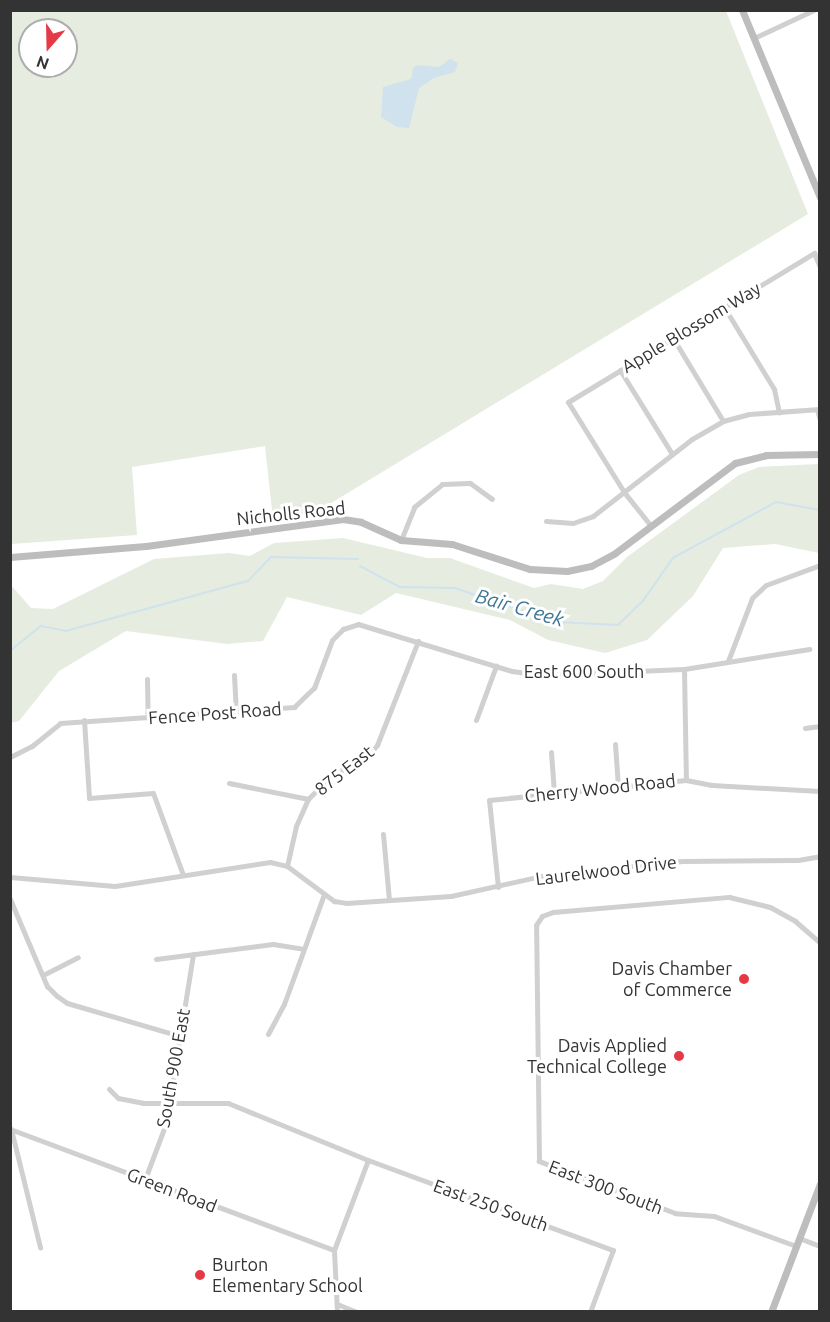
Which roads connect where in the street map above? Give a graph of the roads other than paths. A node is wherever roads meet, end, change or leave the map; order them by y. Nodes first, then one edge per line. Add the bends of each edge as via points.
1 (742, 10) edge
2 (810, 12) edge
3 (754, 38) junction
4 (817, 183) edge
5 (819, 197) edge
6 (819, 267) edge
7 (724, 307) junction
8 (673, 338) junction
9 (620, 370) junction
10 (818, 410) edge
11 (779, 412) junction
12 (819, 420) edge
13 (723, 421) junction
14 (672, 454) junction
15 (819, 454) edge
16 (624, 492) junction
17 (492, 499) dead end
18 (546, 521) dead end
19 (651, 526) junction
20 (401, 540) junction
21 (10, 557) edge
22 (819, 566) edge
23 (383, 629) joint
24 (418, 641) junction
25 (808, 649) dead end
26 (728, 661) junction
27 (496, 666) junction
28 (684, 669) junction
29 (234, 675) dead end
30 (147, 679) dead end
31 (236, 711) junction
32 (148, 718) junction
33 (84, 720) junction
34 (476, 720) dead end
35 (819, 726) edge
36 (806, 728) dead end
37 (615, 744) dead end
38 (551, 752) dead end
39 (10, 757) edge
40 (686, 780) junction
41 (229, 783) dead end
42 (618, 786) junction
43 (819, 791) edge
44 (555, 793) junction
45 (308, 799) junction
46 (383, 834) dead end
47 (819, 855) edge
48 (287, 866) junction
49 (183, 875) junction
50 (10, 877) edge
51 (498, 887) junction
52 (324, 894) junction
53 (10, 899) edge
54 (389, 900) junction
55 (819, 943) edge
56 (304, 948) junction
57 (193, 954) junction
58 (78, 957) dead end
59 (156, 959) dead end
60 (43, 975) junction
61 (268, 1034) dead end
62 (180, 1036) junction
63 (109, 1089) dead end
64 (169, 1102) junction
65 (11, 1128) edge
66 (368, 1160) junction
67 (145, 1179) junction
68 (819, 1184) edge
69 (797, 1242) junction
70 (819, 1246) edge
71 (40, 1247) dead end
72 (334, 1250) junction
73 (337, 1304) junction
74 (337, 1311) edge
75 (357, 1311) edge
76 (590, 1311) edge
77 (771, 1311) edge

1 - 3 street
2 - 3 street
3 - 4 street
4 - 5 street
6 - 7 street, Apple Blossom Way via 814,253
7 - 8 street, Apple Blossom Way
7 - 11 street via 774,389
8 - 9 street, Apple Blossom Way
8 - 13 street
9 - 14 street
9 - 16 street, Apple Blossom Way via 568,402
10 - 11 street
10 - 12 street
11 - 13 street
13 - 14 street
14 - 16 street
15 - 19 street, Nicholls Road via 766,455 742,460 713,476
16 - 18 street via 587,520 565,524
16 - 19 street
17 - 20 street via 470,483 442,484 414,507
19 - 20 street, Nicholls Road via 599,563 558,572 530,569 452,543
20 - 21 street, Nicholls Road via 361,522 343,519 146,546
22 - 26 street via 766,585 752,598
23 - 24 street, East 600 South
23 - 31 street, Fence Post Road via 358,624 343,629 332,640 314,688 294,707
24 - 27 street, East 600 South
24 - 45 street, 875 East via 377,745 367,757 332,775
25 - 26 street, East 600 South
26 - 28 street, East 600 South
27 - 28 street, East 600 South via 542,675
27 - 34 street
28 - 40 street
29 - 31 street
30 - 32 street
31 - 32 street, Fence Post Road
32 - 33 street, Fence Post Road
33 - 39 street, Fence Post Road via 60,723 32,746
33 - 49 street via 89,798 153,793
35 - 36 street
37 - 42 street
38 - 44 street
40 - 42 street, Cherry Wood Road
40 - 43 street, Cherry Wood Road
41 - 45 street
42 - 44 street, Cherry Wood Road
44 - 51 street, Cherry Wood Road via 489,800
45 - 48 street, 875 East via 296,826
46 - 54 street
47 - 51 street, Laurelwood Drive via 798,860 671,862 550,874
48 - 49 street via 254,863
48 - 52 street
49 - 50 street via 115,886
51 - 54 street, Laurelwood Drive via 451,896
52 - 54 street, Laurelwood Drive via 346,903
52 - 56 street
53 - 60 street
55 - 69 street, East 300 South via 795,921 770,907 729,897 553,912 542,916 536,925 539,1161 675,1214 714,1216
56 - 57 street via 273,944
56 - 61 street
57 - 59 street
57 - 62 street, South 900 East
58 - 60 street
60 - 62 street via 47,986 67,1003
62 - 64 street, South 900 East
63 - 64 street via 127,1100
64 - 66 street, East 250 South via 228,1103
64 - 67 street, South 900 East
65 - 67 street, Green Road
65 - 71 street
66 - 72 street
66 - 76 street, East 250 South via 613,1250
67 - 72 street, Green Road
68 - 69 street
69 - 70 street, East 300 South
69 - 77 street
72 - 73 street
73 - 74 street
73 - 75 street

